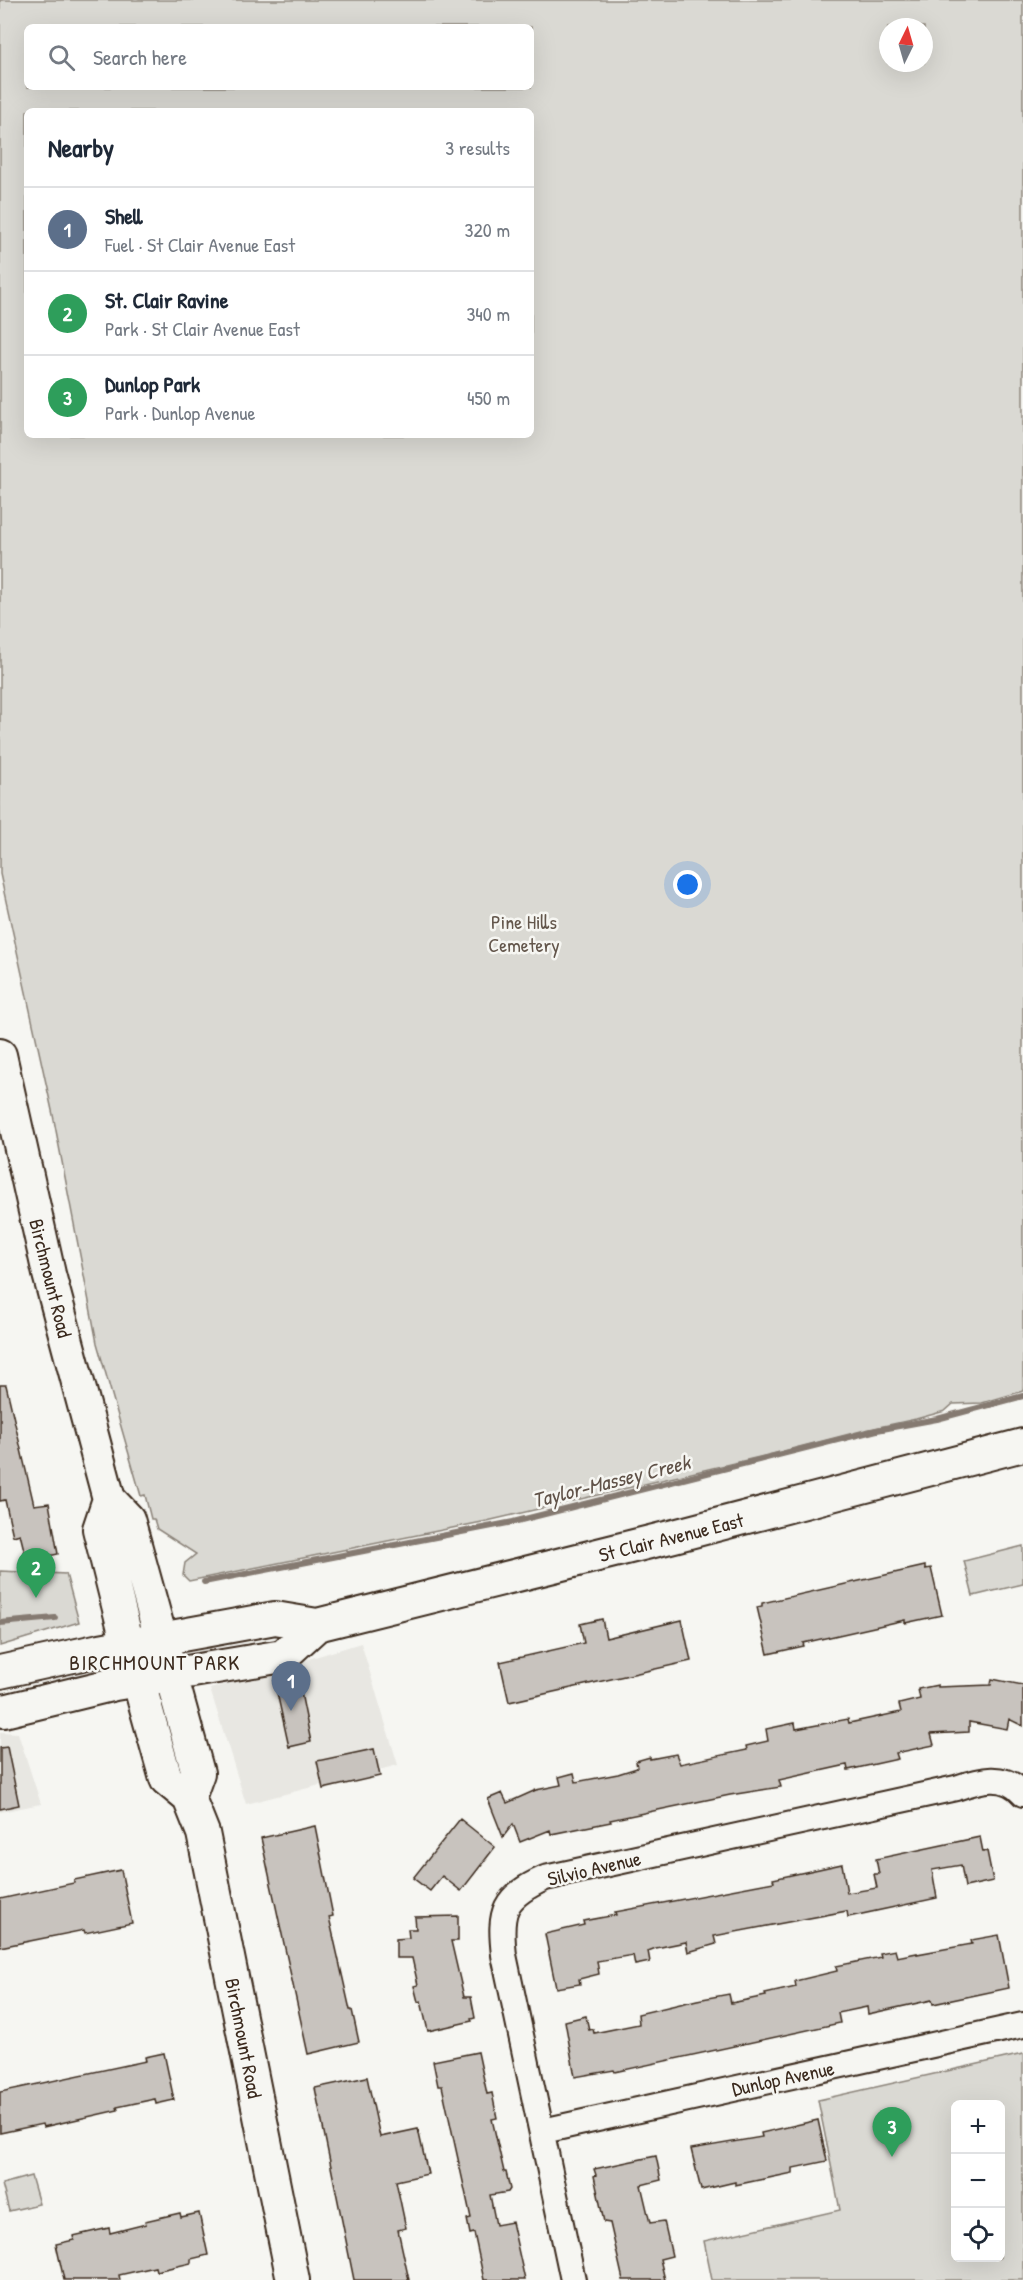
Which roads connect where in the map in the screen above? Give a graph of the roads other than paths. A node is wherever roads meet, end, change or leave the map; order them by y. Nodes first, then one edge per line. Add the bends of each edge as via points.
1 (0, 1055) edge
2 (1023, 1445) edge
3 (109, 1499) junction
4 (318, 1625) junction
5 (160, 1639) junction
6 (129, 1645) junction
7 (0, 1672) edge
8 (171, 1676) junction
9 (139, 1681) junction
10 (0, 1710) edge
11 (1023, 1794) edge
12 (189, 1798) junction
13 (1023, 2025) edge
14 (543, 2131) junction
15 (293, 2280) edge
16 (573, 2280) edge

1 - 3 main road, Birchmount Road via 49,1274
2 - 4 main road, St Clair Avenue East
3 - 5 main road, Birchmount Road via 128,1519
3 - 6 main road, Birchmount Road via 99,1529
4 - 5 main road, St Clair Avenue East via 275,1618
4 - 8 main road, St Clair Avenue East via 283,1656
5 - 6 main road, St Clair Avenue East
5 - 8 main road, Birchmount Road
6 - 7 main road, St Clair Avenue East
6 - 9 main road, Birchmount Road
8 - 9 main road, St Clair Avenue East
8 - 12 main road, Birchmount Road via 198,1773
9 - 10 main road, St Clair Avenue East
9 - 12 main road, Birchmount Road via 166,1779
11 - 14 street, Silvio Avenue via 1004,1781 981,1779 956,1788 545,1878 521,1890 509,1901 503,1915 502,1936
12 - 15 main road, Birchmount Road via 203,1833
13 - 14 street, Dunlop Avenue
14 - 16 street, Silvio Avenue

